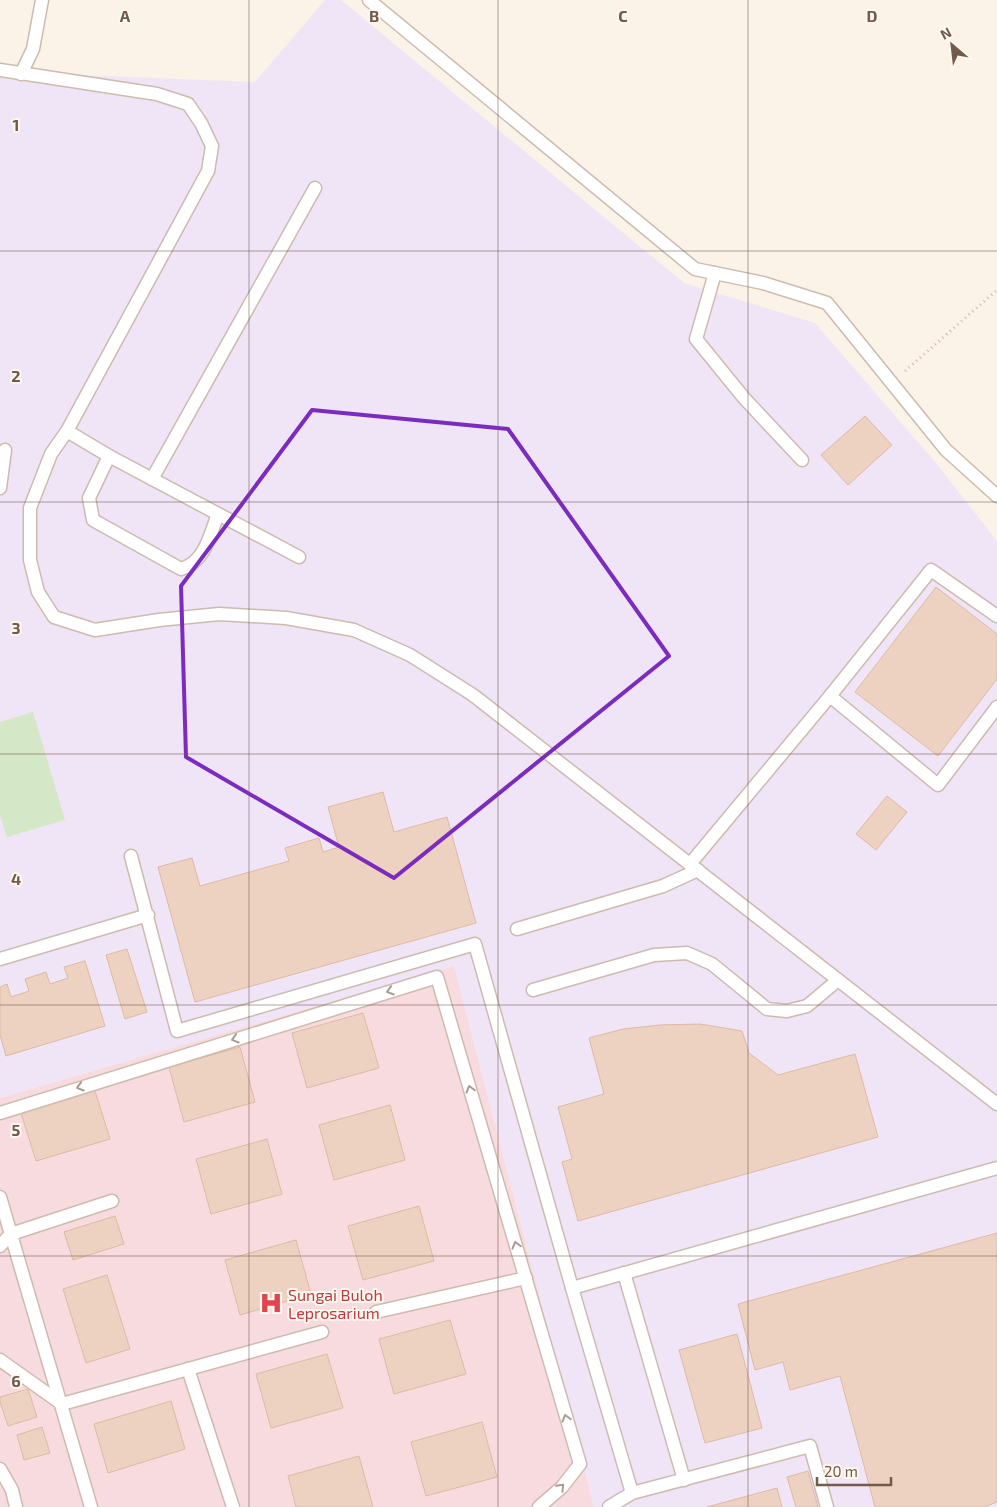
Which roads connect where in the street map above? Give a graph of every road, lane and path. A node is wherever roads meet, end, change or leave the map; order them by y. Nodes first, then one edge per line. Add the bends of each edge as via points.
1 (42, 0) edge
2 (369, 0) edge
3 (0, 70) edge
4 (21, 74) junction
5 (315, 188) dead end
6 (715, 273) junction
7 (997, 290) edge
8 (892, 383) junction
9 (67, 432) junction
10 (5, 450) dead end
11 (109, 456) junction
12 (802, 460) dead end
13 (152, 479) junction
14 (0, 488) edge
15 (997, 496) edge
16 (218, 514) junction
17 (299, 557) dead end
18 (997, 616) edge
19 (830, 696) junction
20 (997, 707) edge
21 (131, 856) dead end
22 (694, 867) junction
23 (148, 915) junction
24 (517, 929) dead end
25 (0, 959) edge
26 (838, 980) junction
27 (533, 990) dead end
28 (997, 1104) edge
29 (0, 1113) edge
30 (997, 1168) edge
31 (0, 1197) edge
32 (112, 1201) dead end
33 (11, 1234) junction
34 (0, 1246) edge
35 (624, 1273) junction
36 (526, 1278) junction
37 (572, 1288) junction
38 (376, 1312) dead end
39 (322, 1332) dead end
40 (0, 1360) edge
41 (188, 1369) junction
42 (62, 1404) junction
43 (0, 1469) edge
44 (684, 1480) junction
45 (632, 1493) junction
46 (16, 1507) edge
47 (91, 1507) edge
48 (233, 1507) edge
49 (540, 1507) edge
50 (609, 1507) edge
51 (826, 1507) edge

1 - 4 lane via 33,48
2 - 6 lane via 695,268
3 - 4 lane
4 - 9 lane via 156,94 188,104 212,146 208,171
5 - 13 lane
6 - 8 lane via 763,283 826,303
6 - 12 lane via 696,339 744,398
7 - 8 path
8 - 15 lane via 946,450
9 - 11 lane
9 - 22 lane via 51,454 30,508 30,560 38,592 54,617 95,630 219,614 286,618 354,630 410,655 473,695
10 - 14 lane
11 - 13 lane
11 - 16 lane via 89,498 93,520 181,569 202,555
13 - 16 lane
16 - 17 lane
18 - 19 lane via 931,570
19 - 20 lane via 938,785
19 - 22 lane
21 - 23 lane
22 - 24 lane via 663,886
22 - 26 lane
23 - 25 lane
23 - 37 lane via 177,1031 475,944
26 - 27 lane via 807,1006 787,1011 767,1009 712,964 687,953 654,955
26 - 28 lane
36 -> 29 lane via 437,977
30 - 35 lane
31 - 33 lane
32 - 33 lane
33 - 34 lane
33 - 42 lane
35 - 37 lane
35 - 44 lane
36 - 38 lane
49 -> 36 lane via 580,1464
37 - 45 lane
39 - 41 lane
40 - 42 lane
41 - 42 lane
41 - 48 lane
42 - 47 lane
43 - 46 lane via 12,1490
44 - 45 lane
44 - 51 lane via 810,1446
45 - 50 lane

